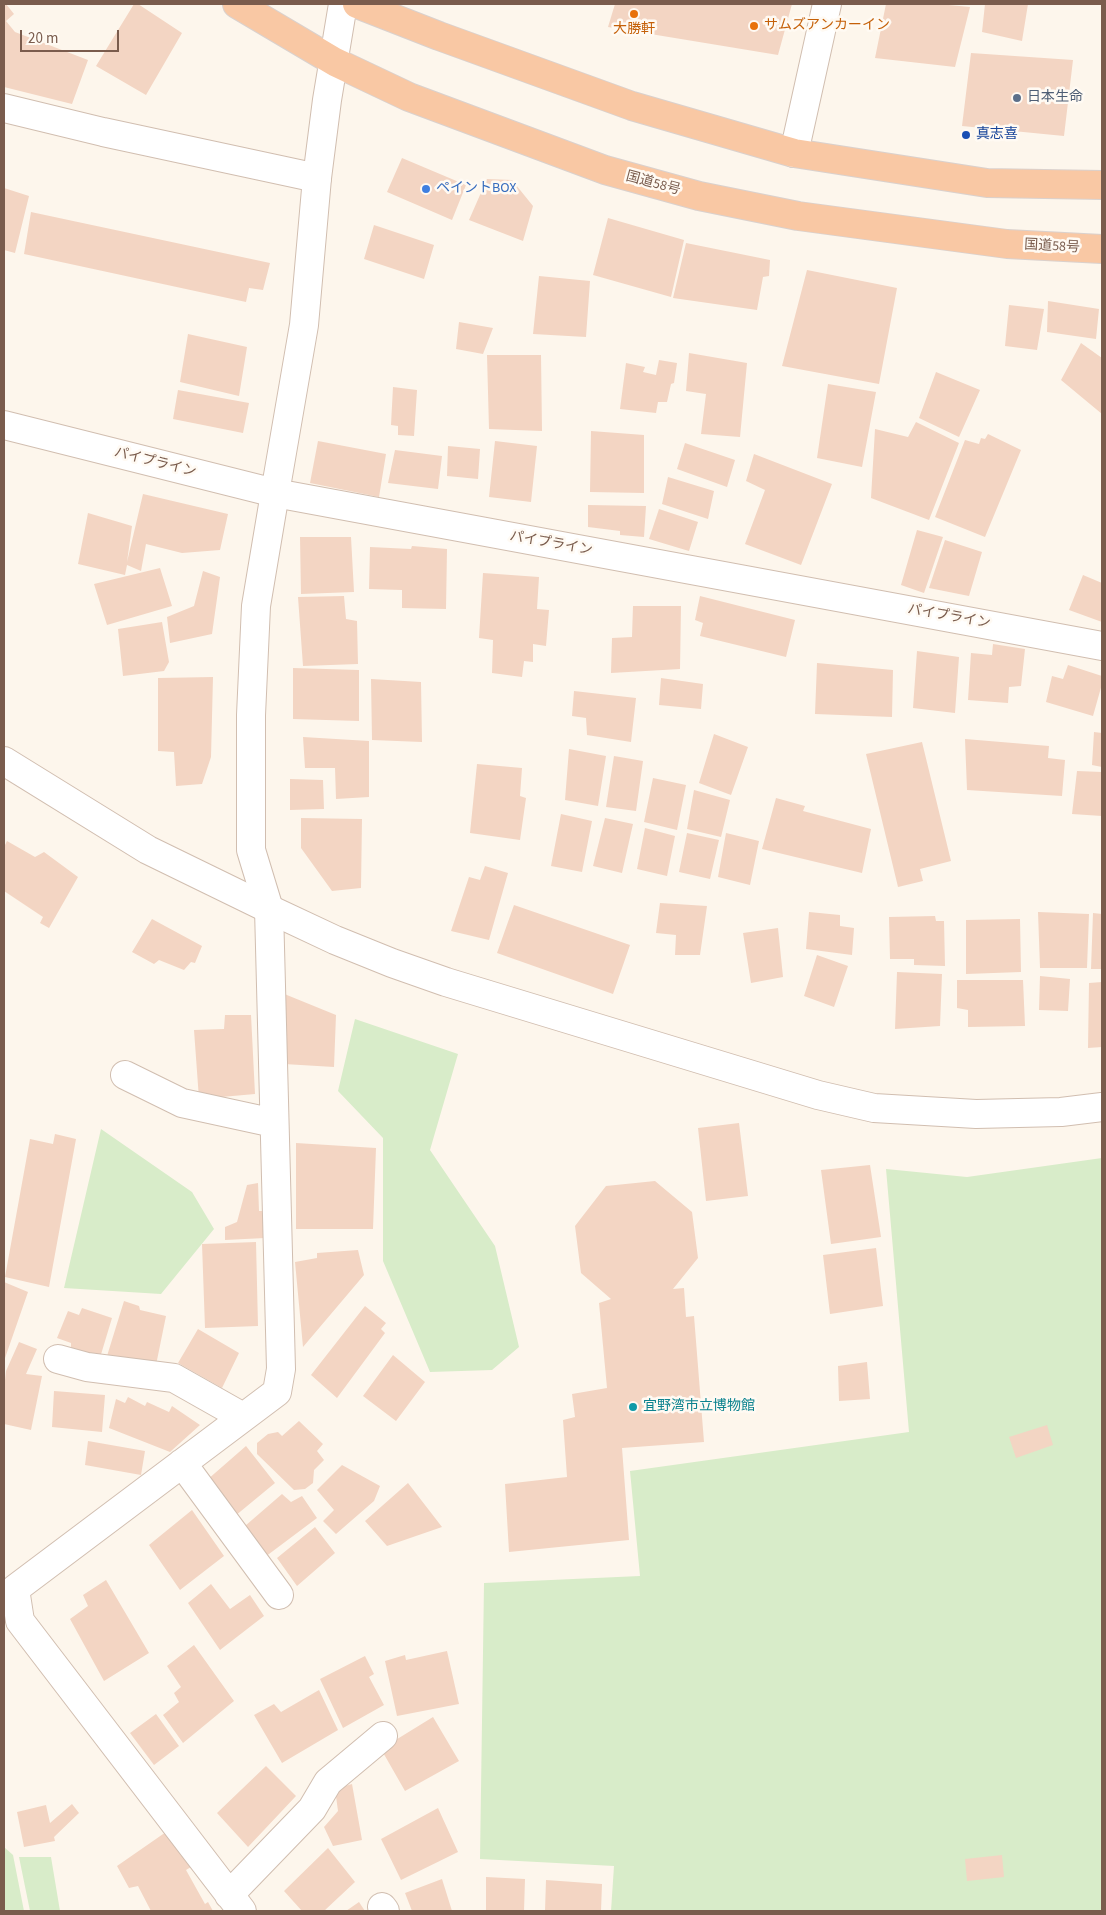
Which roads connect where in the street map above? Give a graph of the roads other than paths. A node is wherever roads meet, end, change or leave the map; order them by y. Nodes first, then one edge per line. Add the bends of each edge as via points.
1 (237, 4) edge
2 (343, 4) edge
3 (358, 4) edge
4 (827, 4) edge
5 (335, 62) junction
6 (4, 108) edge
7 (794, 153) junction
8 (317, 178) junction
9 (1102, 185) edge
10 (1102, 249) edge
11 (4, 425) edge
12 (275, 493) junction
13 (1102, 646) edge
14 (4, 761) edge
15 (269, 909) junction
16 (125, 1076) dead end
17 (1102, 1107) edge
18 (274, 1123) junction
19 (58, 1359) dead end
20 (243, 1417) junction
21 (182, 1463) junction
22 (279, 1595) dead end
23 (383, 1736) dead end
24 (236, 1903) edge

1 - 5 highway, 国道58号
2 - 5 street
3 - 7 highway via 632,106
4 - 7 street
5 - 8 street
5 - 10 highway, 国道58号 via 409,97 605,170 699,196 798,216 988,242
6 - 8 street
7 - 9 highway via 987,183
8 - 12 street via 304,325
11 - 12 street, パイプライン
12 - 13 street, パイプライン
12 - 15 street via 256,606 251,715 252,850
14 - 15 street via 148,850
15 - 17 street via 343,943 446,982 818,1095 874,1108 976,1114 1061,1112
15 - 18 street
16 - 18 street via 182,1103
18 - 20 street via 281,1369 276,1392
19 - 20 street via 87,1367 174,1378
20 - 21 street
21 - 22 street
21 - 24 street via 15,1588 20,1621
23 - 24 street via 328,1782 312,1809

